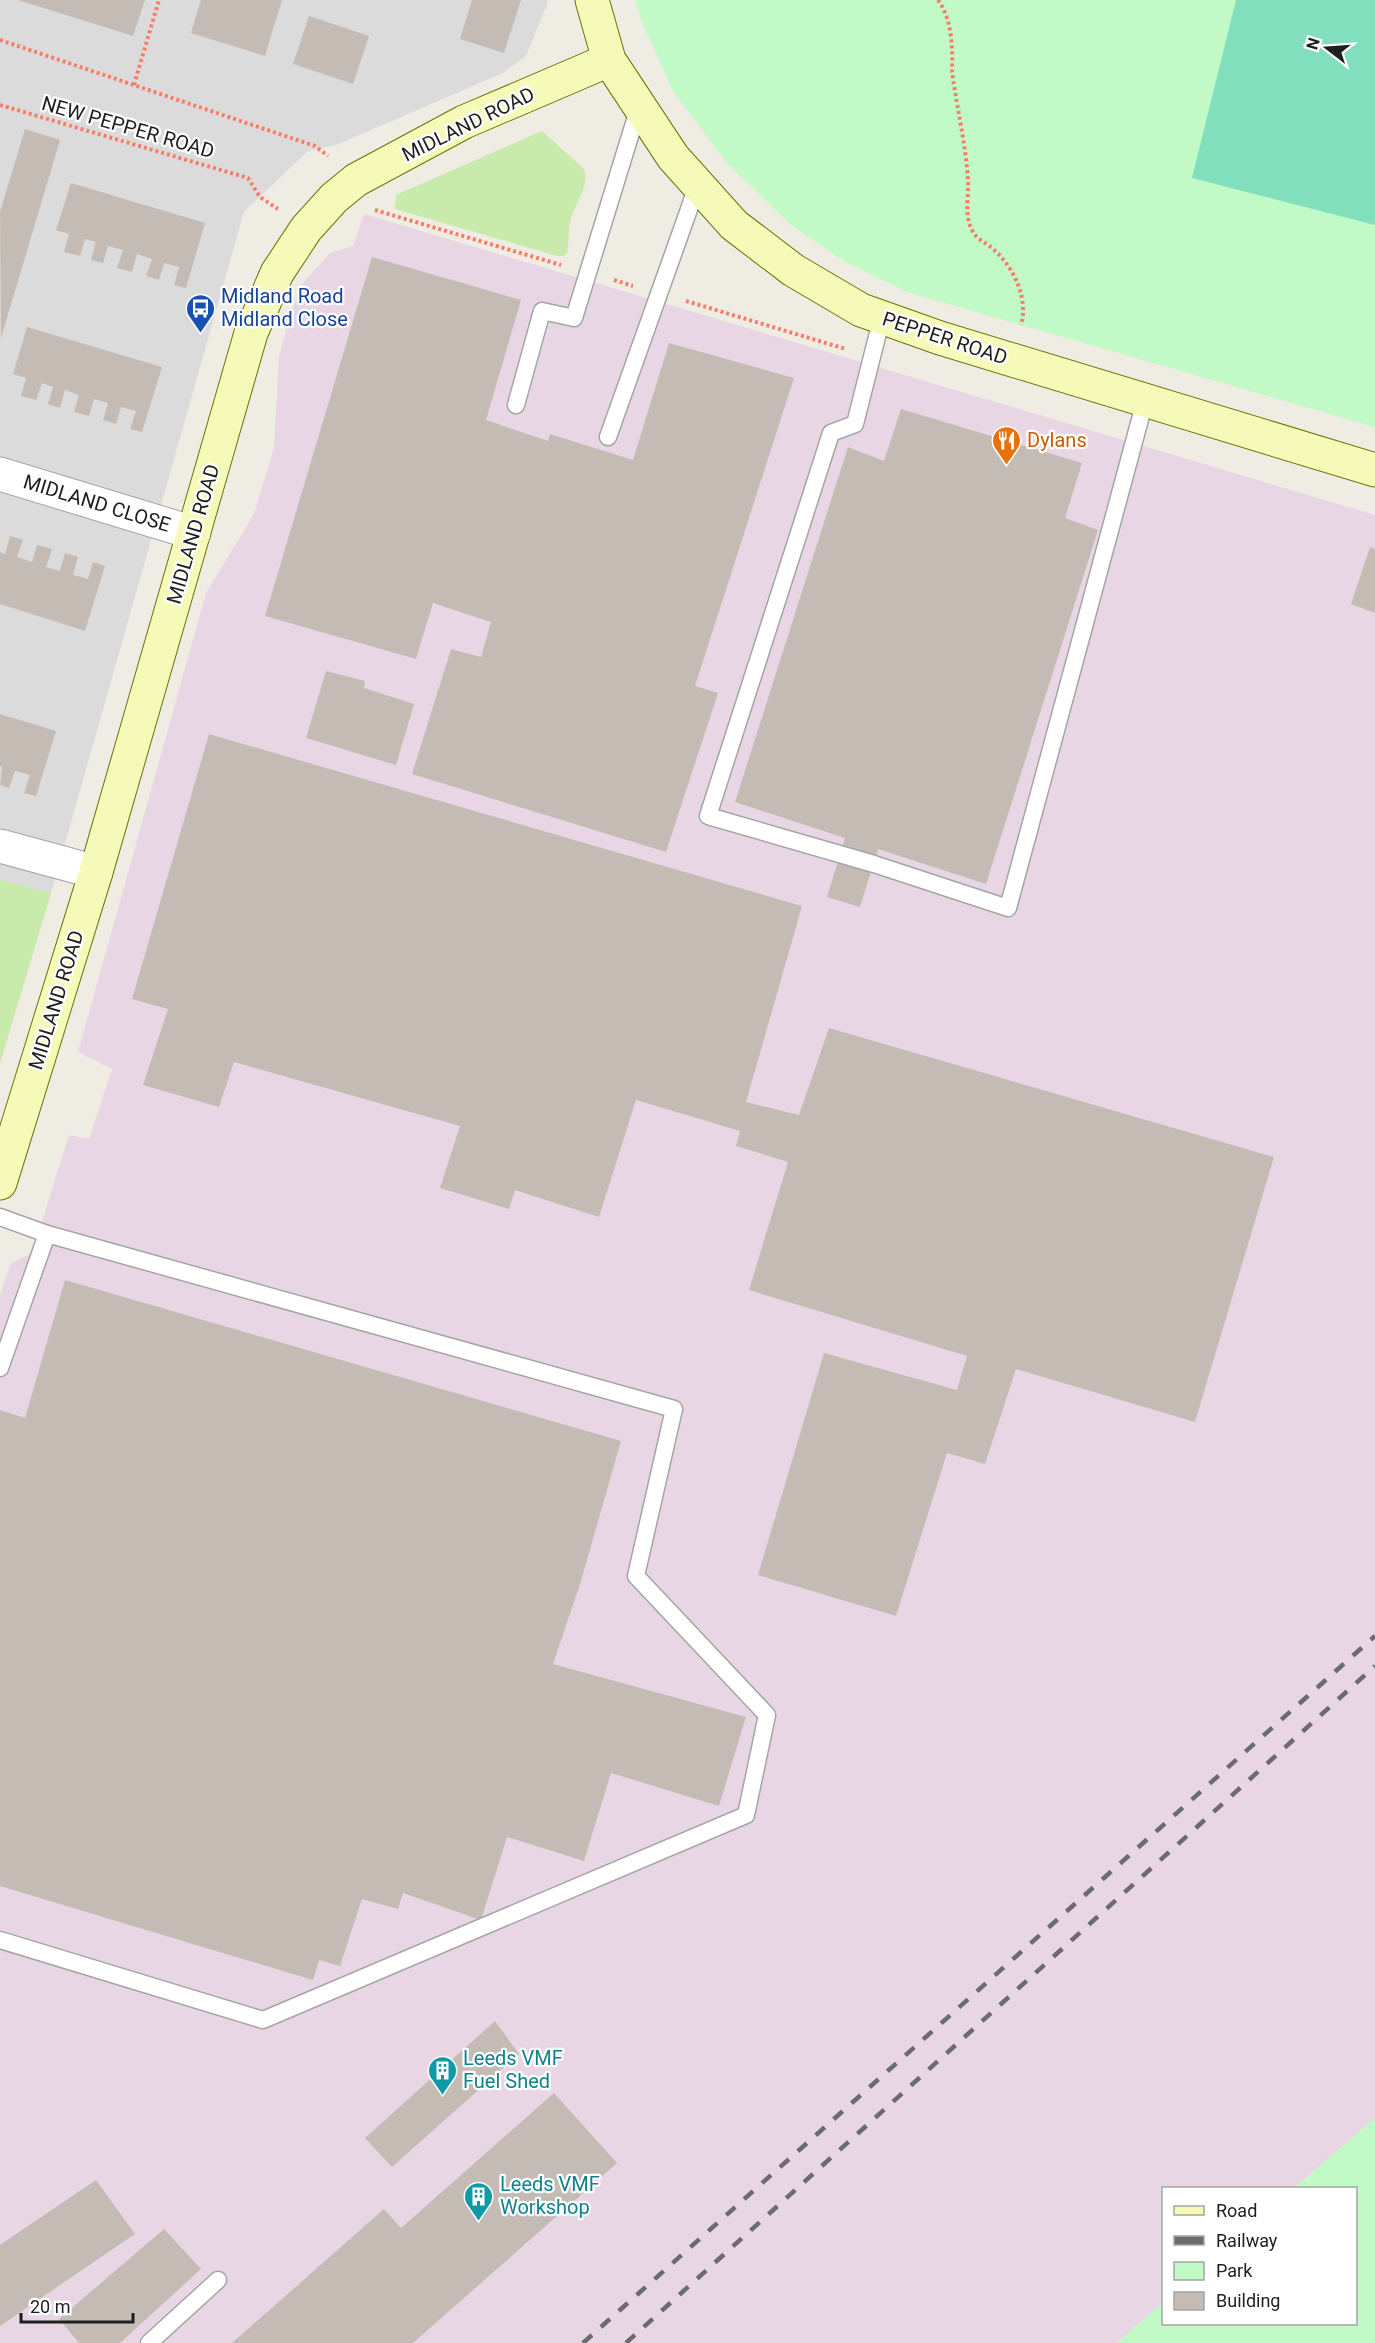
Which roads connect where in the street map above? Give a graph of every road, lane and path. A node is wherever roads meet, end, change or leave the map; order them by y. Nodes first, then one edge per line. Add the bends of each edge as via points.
1 (159, 0) edge
2 (592, 0) edge
3 (938, 0) edge
4 (0, 40) edge
5 (609, 60) junction
6 (134, 85) junction
7 (0, 105) edge
8 (640, 106) junction
9 (356, 180) junction
10 (698, 184) junction
11 (260, 197) dead end
12 (882, 317) junction
13 (1010, 360) junction
14 (1145, 401) junction
15 (516, 405) dead end
16 (608, 437) dead end
17 (1375, 470) edge
18 (0, 474) edge
19 (194, 533) junction
20 (0, 846) edge
21 (96, 872) junction
22 (0, 1183) edge
23 (0, 1217) edge
24 (47, 1234) junction
25 (0, 1368) edge
26 (0, 1940) edge
27 (218, 2280) dead end
28 (149, 2343) edge

1 - 6 path
2 - 5 street, PEPPER ROAD
3 - 13 path via 949,27 968,180 967,220 978,238 1003,257 1015,276 1023,303 1024,315
4 - 6 path
5 - 8 street, PEPPER ROAD
5 - 9 street, MIDLAND ROAD via 464,122
6 - 9 path via 315,146
7 - 11 path, NEW PEPPER ROAD via 248,178
8 - 10 street, PEPPER ROAD via 673,157
8 - 15 lane via 574,318 542,311
9 - 19 street, MIDLAND ROAD via 306,229 277,273 251,333
10 - 12 street, PEPPER ROAD via 734,225 793,270 861,310
10 - 16 lane
12 - 13 street, PEPPER ROAD
12 - 14 lane via 855,424 831,433 708,816 1008,908
13 - 14 street, PEPPER ROAD
14 - 17 street, PEPPER ROAD
18 - 19 street, MIDLAND CLOSE
19 - 21 street, MIDLAND ROAD
20 - 21 street
21 - 22 street, MIDLAND ROAD
23 - 24 lane
24 - 25 lane
24 - 26 lane via 674,1409 636,1576 767,1715 746,1815 263,2020
27 - 28 lane

